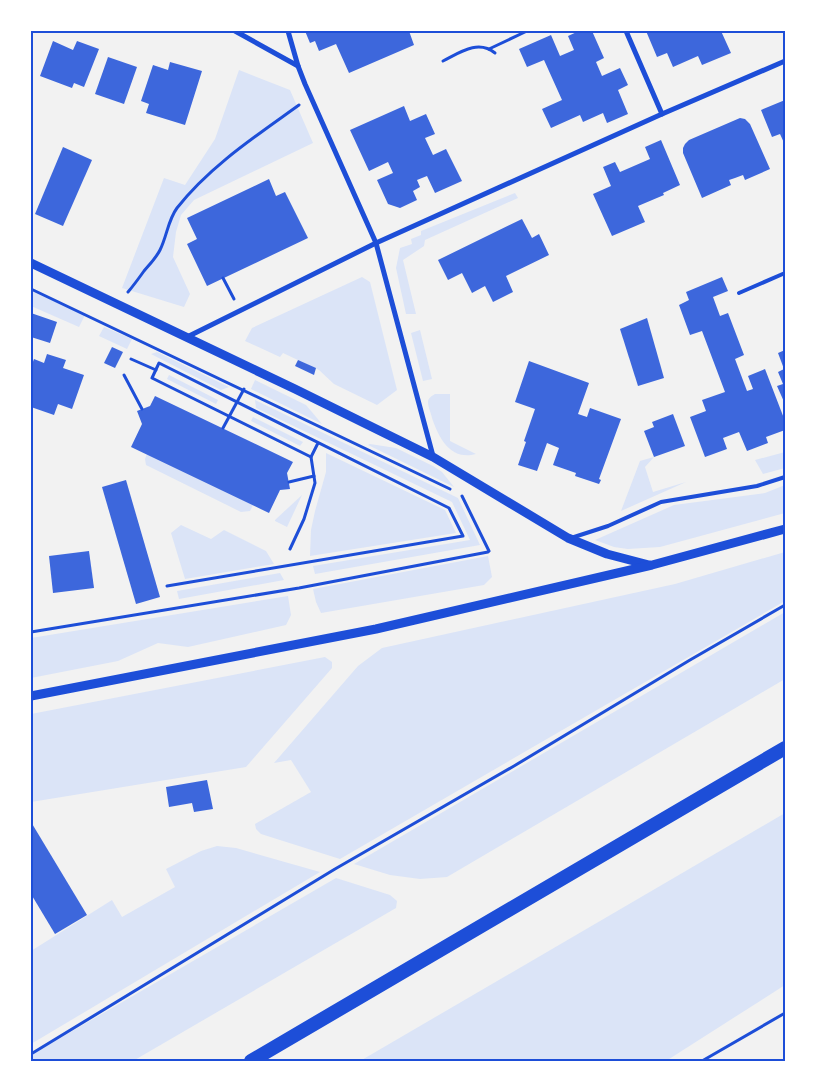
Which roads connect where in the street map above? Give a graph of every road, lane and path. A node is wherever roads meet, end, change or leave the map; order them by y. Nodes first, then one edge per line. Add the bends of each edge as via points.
1 (235, 31) edge
2 (288, 31) edge
3 (527, 31) edge
4 (626, 31) edge
5 (489, 49) junction
6 (495, 53) dead end
7 (785, 60) edge
8 (443, 61) dead end
9 (298, 66) junction
10 (311, 96) junction
11 (662, 114) junction
12 (376, 243) junction
13 (31, 263) edge
14 (785, 273) edge
15 (223, 278) dead end
16 (31, 289) edge
17 (738, 293) dead end
18 (119, 305) junction
19 (240, 310) junction
20 (186, 337) junction
21 (131, 359) dead end
22 (156, 370) junction
23 (254, 370) junction
24 (124, 375) dead end
25 (243, 390) junction
26 (237, 402) junction
27 (142, 409) dead end
28 (230, 416) junction
29 (223, 428) dead end
30 (318, 443) junction
31 (311, 457) junction
32 (433, 457) junction
33 (314, 476) junction
34 (785, 477) edge
35 (289, 482) dead end
36 (453, 491) dead end
37 (462, 495) dead end
38 (785, 529) edge
39 (568, 538) junction
40 (290, 549) dead end
41 (652, 565) junction
42 (167, 586) dead end
43 (785, 605) edge
44 (31, 632) edge
45 (31, 696) edge
46 (785, 748) edge
47 (785, 1013) edge
48 (31, 1054) edge
49 (251, 1061) edge
50 (702, 1061) edge

1 - 9 street
2 - 9 street
3 - 5 path
4 - 11 street
5 - 6 path
5 - 8 path via 471,48
7 - 11 street
9 - 10 street
10 - 12 street
10 - 18 path via 216,167 190,193 176,210 154,260
11 - 12 street
12 - 19 street
12 - 32 street
13 - 18 street
14 - 17 lane
15 - 19 path
16 - 25 path
18 - 20 street
19 - 20 street
20 - 23 street
21 - 22 path
22 - 26 path via 159,363
22 - 28 path via 152,378
23 - 25 path
23 - 32 street
24 - 27 path
25 - 26 path
25 - 36 path
26 - 28 path
26 - 30 path
28 - 29 path
28 - 31 path
30 - 31 path
30 - 42 path via 449,508 463,536
31 - 33 path
32 - 39 street
33 - 35 path
33 - 40 path via 315,484 304,519
34 - 39 lane via 757,486 661,502 608,526
37 - 44 path via 489,552 298,588
38 - 41 street
39 - 41 street via 607,554
41 - 45 street via 376,629
43 - 48 path via 335,869
46 - 49 highway
47 - 50 path

